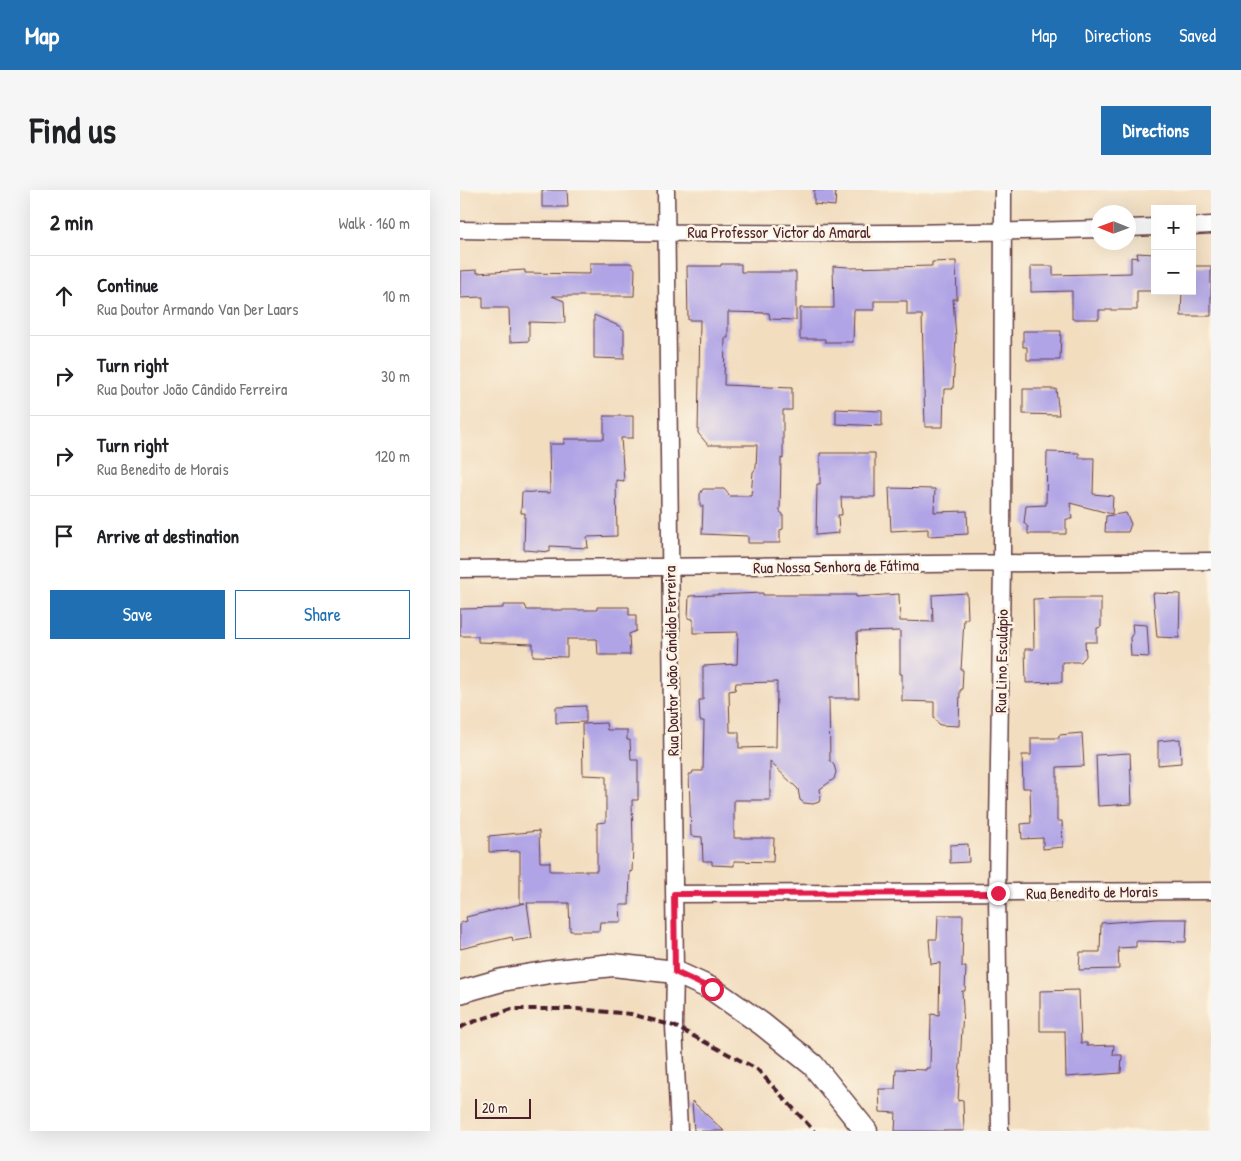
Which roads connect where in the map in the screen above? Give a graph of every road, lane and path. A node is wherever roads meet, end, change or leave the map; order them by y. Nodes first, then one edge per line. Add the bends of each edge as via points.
1 (666, 190) edge
2 (1004, 190) edge
3 (1211, 225) edge
4 (1196, 226) edge
5 (1151, 227) edge
6 (1136, 228) edge
7 (1091, 229) edge
8 (460, 230) edge
9 (1004, 232) junction
10 (666, 233) junction
11 (1211, 561) edge
12 (1002, 564) junction
13 (670, 568) junction
14 (460, 569) edge
15 (1211, 891) edge
16 (998, 893) junction
17 (674, 894) junction
18 (675, 972) junction
19 (460, 992) edge
20 (679, 1131) edge
21 (866, 1131) edge
22 (1000, 1131) edge

1 - 10 street, Rua Doutor João Cândido Ferreira
2 - 9 street, Rua Lino Esculápio
3 - 4 street
5 - 6 street
7 - 9 street, Rua Professor Victor do Amaral
8 - 10 street, Rua Professor Victor do Amaral
9 - 10 street, Rua Professor Victor do Amaral
9 - 12 street, Rua Lino Esculápio
10 - 13 street, Rua Doutor João Cândido Ferreira
11 - 12 street, Rua Nossa Senhora de Fátima
12 - 13 street, Rua Nossa Senhora de Fátima
12 - 16 street, Rua Lino Esculápio
13 - 14 street, Rua Nossa Senhora de Fátima
13 - 17 street, Rua Doutor João Cândido Ferreira
15 - 16 street, Rua Benedito de Morais
16 - 17 street, Rua Benedito de Morais
16 - 22 street, Rua Lino Esculápio
17 - 18 street, Rua Doutor João Cândido Ferreira
18 - 19 main road via 613,966 556,971 502,980
18 - 20 street, Rua Doutor João Cândido Ferreira
18 - 21 main road via 712,989 813,1065

